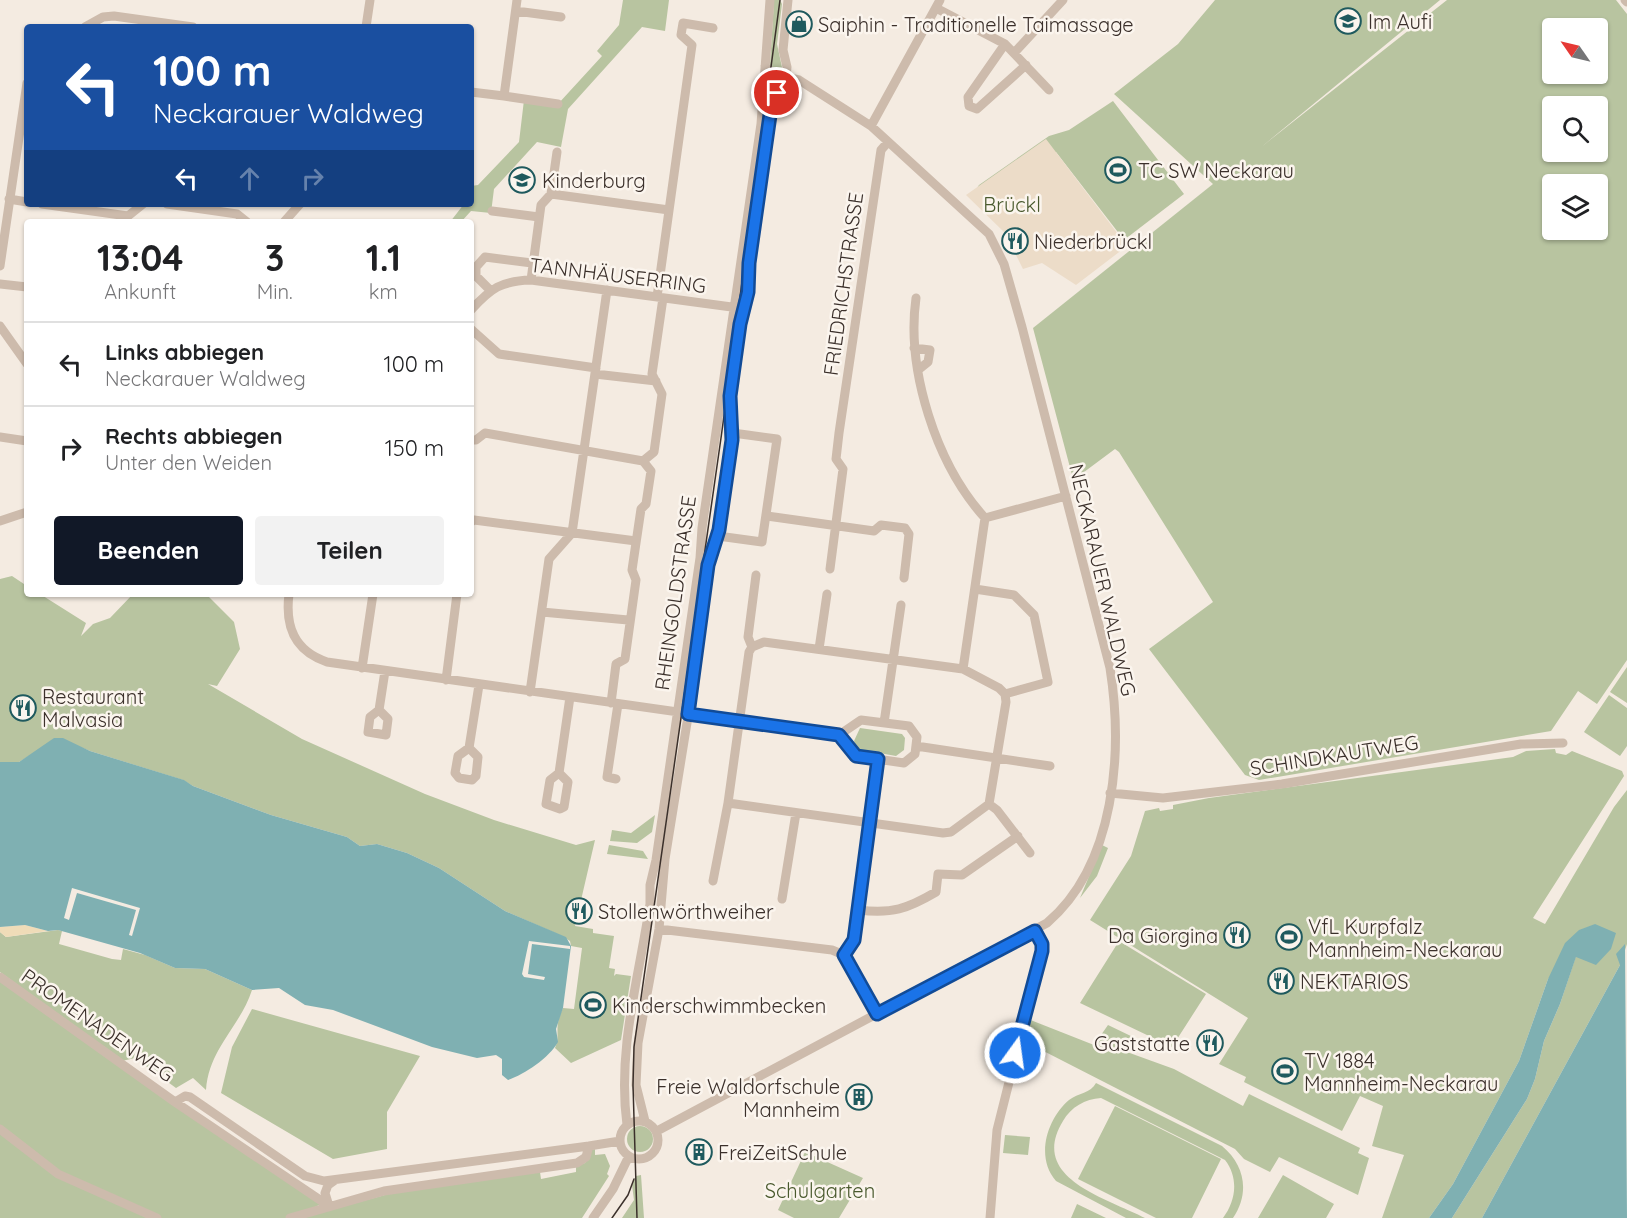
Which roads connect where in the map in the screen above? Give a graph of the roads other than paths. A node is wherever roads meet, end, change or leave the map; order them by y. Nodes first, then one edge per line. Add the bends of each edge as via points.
1 (370, 0) edge
2 (518, 0) edge
3 (770, 0) edge
4 (1063, 0) edge
5 (787, 2) edge
6 (938, 4) edge
7 (516, 11) junction
8 (561, 17) dead end
9 (90, 24) edge
10 (147, 24) edge
11 (366, 24) edge
12 (712, 28) dead end
13 (1005, 45) junction
14 (1015, 52) junction
15 (1026, 65) junction
16 (765, 66) junction
17 (786, 77) junction
18 (1048, 90) dead end
19 (474, 92) edge
20 (504, 96) junction
21 (558, 104) dead end
22 (24, 120) edge
23 (871, 126) junction
24 (888, 142) junction
25 (557, 152) dead end
26 (551, 194) junction
27 (9, 199) junction
28 (24, 202) edge
29 (64, 207) edge
30 (139, 207) edge
31 (188, 207) edge
32 (297, 207) edge
33 (669, 210) junction
34 (492, 211) dead end
35 (539, 217) junction
36 (243, 219) edge
37 (287, 219) edge
38 (532, 263) junction
39 (0, 266) edge
40 (531, 280) junction
41 (0, 284) edge
42 (24, 287) edge
43 (490, 290) junction
44 (608, 290) junction
45 (660, 297) junction
46 (916, 298) dead end
47 (474, 307) edge
48 (733, 307) junction
49 (744, 309) junction
50 (0, 326) edge
51 (474, 332) edge
52 (914, 348) junction
53 (24, 360) edge
54 (918, 370) junction
55 (596, 371) junction
56 (656, 381) junction
57 (733, 433) junction
58 (0, 436) edge
59 (24, 440) edge
60 (474, 440) edge
61 (585, 449) junction
62 (643, 461) junction
63 (1066, 496) junction
64 (24, 513) edge
65 (767, 516) junction
66 (985, 518) junction
67 (474, 520) edge
68 (0, 521) edge
69 (837, 526) junction
70 (572, 533) junction
71 (718, 536) junction
72 (636, 541) junction
73 (830, 569) dead end
74 (756, 575) dead end
75 (904, 578) dead end
76 (975, 589) junction
77 (827, 594) dead end
78 (289, 597) edge
79 (373, 597) edge
80 (457, 597) edge
81 (901, 604) dead end
82 (542, 612) junction
83 (628, 620) junction
84 (752, 647) junction
85 (819, 649) junction
86 (893, 660) junction
87 (362, 668) junction
88 (963, 669) junction
89 (385, 671) junction
90 (446, 680) junction
91 (479, 685) junction
92 (530, 692) junction
93 (1005, 694) junction
94 (570, 697) junction
95 (614, 703) junction
96 (379, 710) dead end
97 (677, 712) junction
98 (688, 714) junction
99 (740, 721) junction
100 (884, 723) junction
101 (839, 735) junction
102 (1563, 743) dead end
103 (916, 746) junction
104 (469, 748) dead end
105 (997, 758) junction
106 (878, 759) junction
107 (1050, 766) dead end
108 (559, 773) dead end
109 (616, 779) dead end
110 (1110, 793) junction
111 (728, 803) junction
112 (989, 804) junction
113 (796, 813) junction
114 (870, 824) junction
115 (1018, 836) junction
116 (1030, 853) dead end
117 (713, 881) dead end
118 (782, 899) dead end
119 (859, 910) junction
120 (659, 929) junction
121 (1035, 931) junction
122 (844, 955) junction
123 (0, 977) edge
124 (877, 1014) junction
125 (175, 1102) junction
126 (645, 1121) junction
127 (627, 1125) junction
128 (0, 1129) edge
129 (657, 1131) junction
130 (620, 1141) junction
131 (589, 1146) junction
132 (511, 1155) junction
133 (629, 1156) junction
134 (510, 1173) junction
135 (335, 1180) junction
136 (329, 1206) junction
137 (157, 1218) edge
138 (290, 1218) edge
139 (593, 1218) edge
140 (990, 1218) edge

1 - 11 street
2 - 7 street
3 - 16 street, RHEINGOLDSTRASSE
4 - 14 street
5 - 17 street via 783,50
6 - 13 street
6 - 23 street
7 - 8 street
7 - 20 street
9 - 10 street via 103,17
12 - 33 street via 683,23 681,35 692,45
13 - 14 street
13 - 15 street via 968,97 969,106 977,109
14 - 15 street
15 - 18 street
16 - 17 street via 775,78
16 - 48 street, RHEINGOLDSTRASSE via 762,116
17 - 23 street, NECKARAUER WALDWEG via 811,87
17 - 49 street, RHEINGOLDSTRASSE via 771,108
19 - 20 street
20 - 21 street
22 - 27 street
23 - 24 street, NECKARAUER WALDWEG
24 - 63 street, NECKARAUER WALDWEG via 995,244 1013,295
24 - 69 street, FRIEDRICHSTRASSE via 881,150 839,434 836,459 843,469
25 - 26 street
26 - 33 street
26 - 35 street via 541,205
27 - 28 street
27 - 39 street
29 - 30 street via 128,216
31 - 36 street via 237,214
32 - 37 street
33 - 45 street
34 - 35 street
35 - 38 street
38 - 40 street
38 - 43 street, TANNHÄUSERRING via 485,257 476,267 476,276
40 - 43 street, TANNHÄUSERRING via 507,281
40 - 44 street, TANNHÄUSERRING
41 - 42 street
43 - 47 street, TANNHÄUSERRING
44 - 45 street, TANNHÄUSERRING
44 - 55 street
45 - 48 street, TANNHÄUSERRING
45 - 56 street via 652,374
46 - 52 street
48 - 49 street, TANNHÄUSERRING
48 - 97 street, RHEINGOLDSTRASSE
49 - 57 street, RHEINGOLDSTRASSE via 730,396
50 - 53 street
51 - 55 street via 499,354
52 - 54 street
52 - 54 street via 930,350 928,362
54 - 66 street via 938,445
55 - 56 street
55 - 61 street
56 - 62 street via 662,394 654,452
57 - 65 street via 777,439
57 - 71 street, RHEINGOLDSTRASSE
58 - 59 street
60 - 61 street via 485,433
61 - 62 street
61 - 70 street
62 - 72 street via 651,471
63 - 66 street
63 - 110 street, NECKARAUER WALDWEG via 1115,700
64 - 68 street
65 - 69 street
65 - 71 street via 762,542
66 - 76 street
67 - 70 street
69 - 73 street, FRIEDRICHSTRASSE
69 - 75 street via 874,531 881,525 904,528 909,534
70 - 72 street
70 - 82 street via 549,559
71 - 98 street, RHEINGOLDSTRASSE via 708,565
72 - 83 street via 632,570 636,580
74 - 84 street via 748,637
76 - 88 street
76 - 93 street via 1014,596 1034,615 1048,682
77 - 85 street
78 - 87 street via 287,619 301,648 319,660
79 - 87 street
80 - 90 street
81 - 86 street
82 - 83 street
82 - 92 street
83 - 95 street via 625,659 616,664
84 - 85 street via 764,642
84 - 99 street
85 - 86 street
86 - 88 street
86 - 100 street
87 - 89 street
88 - 93 street
89 - 90 street
89 - 96 street
90 - 91 street
91 - 92 street
91 - 104 street
92 - 94 street
93 - 105 street
94 - 95 street
94 - 108 street
95 - 97 street
95 - 109 street via 608,777
97 - 98 street
97 - 127 street, RHEINGOLDSTRASSE via 626,1050
98 - 99 street
98 - 120 street, RHEINGOLDSTRASSE via 665,859
99 - 101 street
99 - 111 street
100 - 101 street via 861,720
100 - 103 street via 909,726 917,737
101 - 106 street via 856,756
102 - 110 street, SCHINDKAUTWEG via 1521,744 1281,784 1163,798
103 - 105 street
103 - 106 street via 915,754 904,763
105 - 107 street
105 - 112 street
106 - 114 street
110 - 121 street, NECKARAUER WALDWEG via 1100,840 1087,870 1066,905
111 - 113 street
111 - 117 street
112 - 114 street via 951,832
112 - 115 street
113 - 114 street
113 - 118 street
114 - 119 street
115 - 116 street
115 - 119 street via 962,875 938,874 936,892 910,907 883,913
119 - 122 street via 854,940
120 - 122 street via 832,950
120 - 126 street, RHEINGOLDSTRASSE via 638,1050 636,1085
121 - 124 street, NECKARAUER WALDWEG
121 - 140 street via 1042,951 997,1130
122 - 124 street
123 - 125 street, PROMENADENWEG
124 - 129 street, NECKARAUER WALDWEG
125 - 135 street, PROMENADENWEG via 190,1097 305,1176
125 - 136 street, PROMENADENWEG
126 - 127 street
126 - 129 street
127 - 130 street, RHEINGOLDSTRASSE
128 - 137 street via 58,1174
129 - 133 street via 659,1140 653,1153 642,1159
130 - 131 street
130 - 133 street
131 - 132 street
131 - 134 street via 586,1156 577,1163
132 - 134 street
132 - 135 street
133 - 139 street
134 - 136 street via 384,1191
135 - 136 street via 324,1193
136 - 138 street

